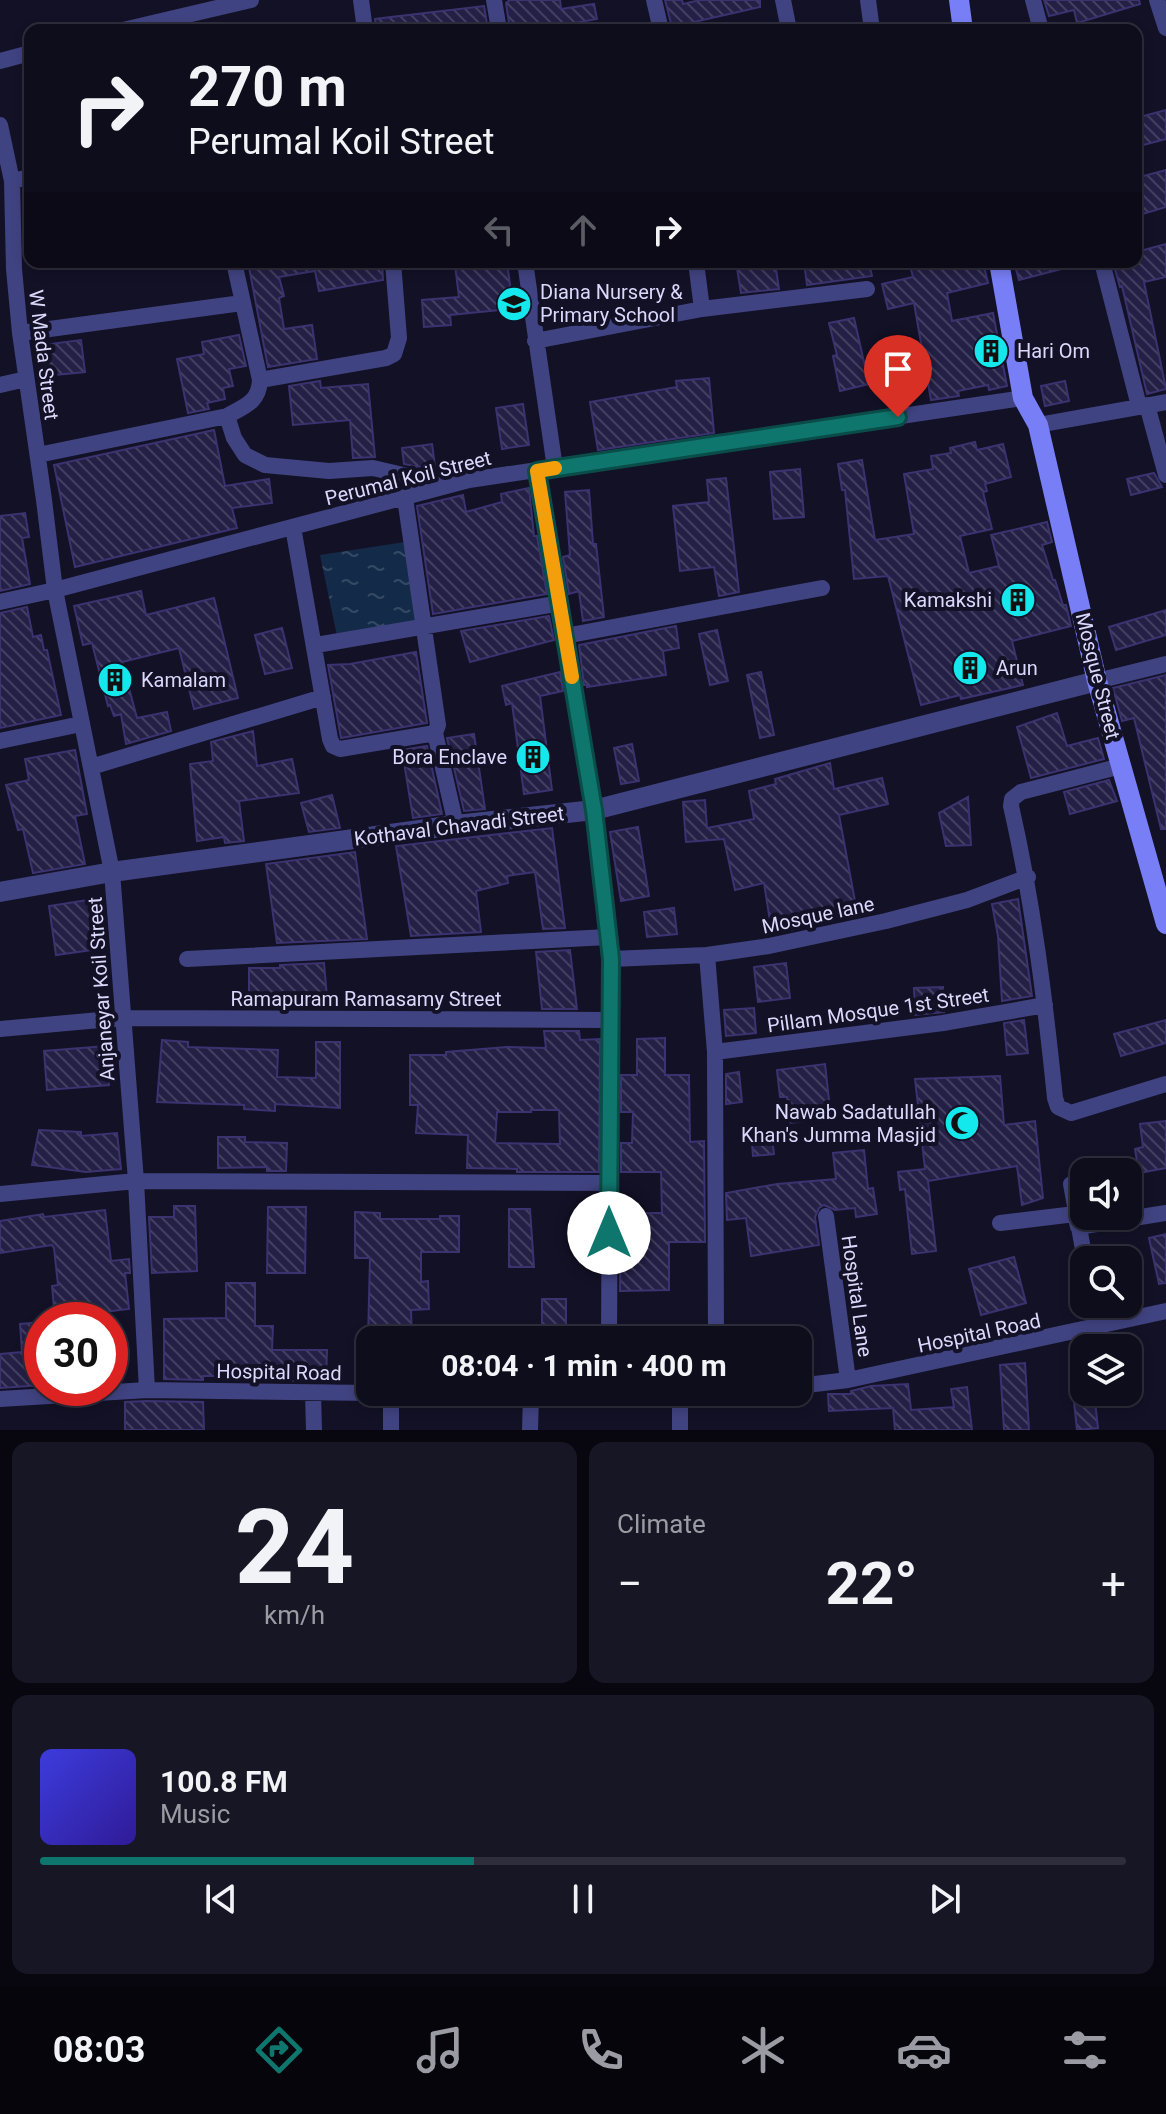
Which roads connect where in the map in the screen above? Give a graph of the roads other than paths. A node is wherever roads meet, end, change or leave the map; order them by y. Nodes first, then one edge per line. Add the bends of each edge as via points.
1 (251, 0) edge
2 (361, 0) edge
3 (494, 0) edge
4 (654, 0) edge
5 (783, 0) edge
6 (868, 0) edge
7 (959, 0) edge
8 (1033, 0) edge
9 (1157, 0) edge
10 (185, 22) edge
11 (364, 24) edge
12 (498, 24) edge
13 (660, 24) edge
14 (788, 24) edge
15 (871, 24) edge
16 (962, 24) edge
17 (1039, 24) edge
18 (1166, 28) edge
19 (24, 55) edge
20 (0, 61) edge
21 (0, 125) edge
22 (24, 178) edge
23 (12, 181) junction
24 (235, 268) edge
25 (393, 268) edge
26 (526, 268) edge
27 (697, 268) edge
28 (1000, 268) edge
29 (1104, 268) edge
30 (7, 271) edge
31 (867, 289) dead end
32 (242, 303) junction
33 (702, 309) junction
34 (20, 333) junction
35 (535, 341) junction
36 (26, 379) junction
37 (260, 380) junction
38 (0, 385) edge
39 (1023, 398) junction
40 (1166, 402) edge
41 (1143, 406) junction
42 (227, 416) junction
43 (1038, 425) junction
44 (38, 455) junction
45 (555, 468) junction
46 (537, 471) junction
47 (1166, 475) edge
48 (469, 480) junction
49 (405, 498) junction
50 (293, 527) junction
51 (822, 588) dead end
52 (55, 590) junction
53 (0, 602) edge
54 (561, 603) junction
55 (423, 627) junction
56 (565, 636) junction
57 (316, 645) junction
58 (1166, 664) edge
59 (1097, 681) junction
60 (323, 697) junction
61 (81, 724) junction
62 (435, 733) junction
63 (0, 741) edge
64 (1121, 766) junction
65 (91, 767) junction
66 (594, 810) junction
67 (456, 825) junction
68 (112, 872) junction
69 (1028, 877) junction
70 (0, 892) edge
71 (1166, 924) edge
72 (608, 937) junction
73 (707, 955) junction
74 (187, 959) dead end
75 (611, 959) junction
76 (1045, 1005) junction
77 (122, 1018) junction
78 (611, 1020) junction
79 (0, 1029) edge
80 (715, 1052) junction
81 (1166, 1084) edge
82 (136, 1181) junction
83 (609, 1183) junction
84 (0, 1194) edge
85 (1166, 1213) edge
86 (1070, 1215) edge
87 (826, 1216) dead end
88 (1142, 1217) edge
89 (1000, 1223) dead end
90 (1166, 1311) edge
91 (1095, 1318) edge
92 (609, 1326) edge
93 (716, 1326) edge
94 (1097, 1328) junction
95 (848, 1380) junction
96 (812, 1384) edge
97 (147, 1390) junction
98 (313, 1393) junction
99 (356, 1393) edge
100 (0, 1399) edge
101 (391, 1406) edge
102 (531, 1406) edge
103 (680, 1406) edge
104 (314, 1430) edge
105 (391, 1430) edge
106 (530, 1430) edge
107 (680, 1430) edge

1 - 10 street
2 - 11 street
3 - 12 street
4 - 13 street
5 - 14 street
6 - 15 street
7 - 16 main road
8 - 17 street
9 - 18 street
19 - 20 street
21 - 23 street, W Mada Street
22 - 23 street
23 - 30 street, W Mada Street
24 - 32 street
25 - 37 street via 399,338 394,354
26 - 35 street
27 - 33 street
28 - 39 main road, Mosque Street
29 - 41 street
30 - 34 street, W Mada Street
31 - 33 street
32 - 34 street
32 - 37 street
33 - 35 street
34 - 36 street, W Mada Street
35 - 45 street
36 - 38 street
36 - 44 street, W Mada Street
37 - 42 street via 251,403
39 - 43 main road, Mosque Street
39 - 45 street, Perumal Koil Street
40 - 41 street
41 - 43 street
41 - 47 street
42 - 44 street
42 - 48 street via 245,455 265,465 329,471 373,468 416,478
43 - 59 main road, Mosque Street
44 - 52 street, W Mada Street
45 - 46 street, Perumal Koil Street
46 - 48 street, Perumal Koil Street
46 - 54 street
48 - 49 street, Perumal Koil Street
49 - 50 street, Perumal Koil Street
49 - 55 street
50 - 52 street, Perumal Koil Street
50 - 57 street
51 - 56 street
52 - 53 street, Perumal Koil Street
52 - 61 street, Anjaneyar Koil Street
54 - 55 street
54 - 56 street
55 - 57 street
55 - 62 street
56 - 66 street
57 - 60 street
58 - 59 street
59 - 64 main road, Mosque Street
59 - 66 street, Kothaval Chavadi Street
60 - 62 street via 330,739 340,749
60 - 65 street
61 - 63 street
61 - 65 street, Anjaneyar Koil Street
62 - 67 street
64 - 69 street via 1015,795 1011,806
64 - 71 main road, Mosque Street
65 - 68 street, Anjaneyar Koil Street
66 - 67 street, Kothaval Chavadi Street
66 - 72 street
67 - 68 street, Kothaval Chavadi Street
68 - 70 street, Kothaval Chavadi Street
68 - 77 street, Anjaneyar Koil Street
69 - 73 street, Mosque lane via 886,921
69 - 76 street
72 - 74 street
72 - 75 street
73 - 75 street, Mosque lane
73 - 80 street
75 - 78 street
76 - 80 street, Pillam Mosque 1st Street
76 - 81 street via 1058,1107 1071,1113
77 - 78 street, Ramapuram Ramasamy Street
77 - 79 street, Ramapuram Ramasamy Street
77 - 82 street, Anjaneyar Koil Street
78 - 83 street
80 - 93 street
82 - 83 street
82 - 84 street
82 - 97 street, Anjaneyar Koil Street
83 - 92 street
85 - 88 street
86 - 89 street
87 - 95 street, Hospital Lane
90 - 94 street, Hospital Road
91 - 94 street
94 - 95 street, Hospital Road
95 - 96 street, Hospital Road
97 - 98 street, Hospital Road
97 - 100 street, Hospital Road
98 - 99 street, Hospital Road
98 - 104 street
101 - 105 street
102 - 106 street
103 - 107 street

